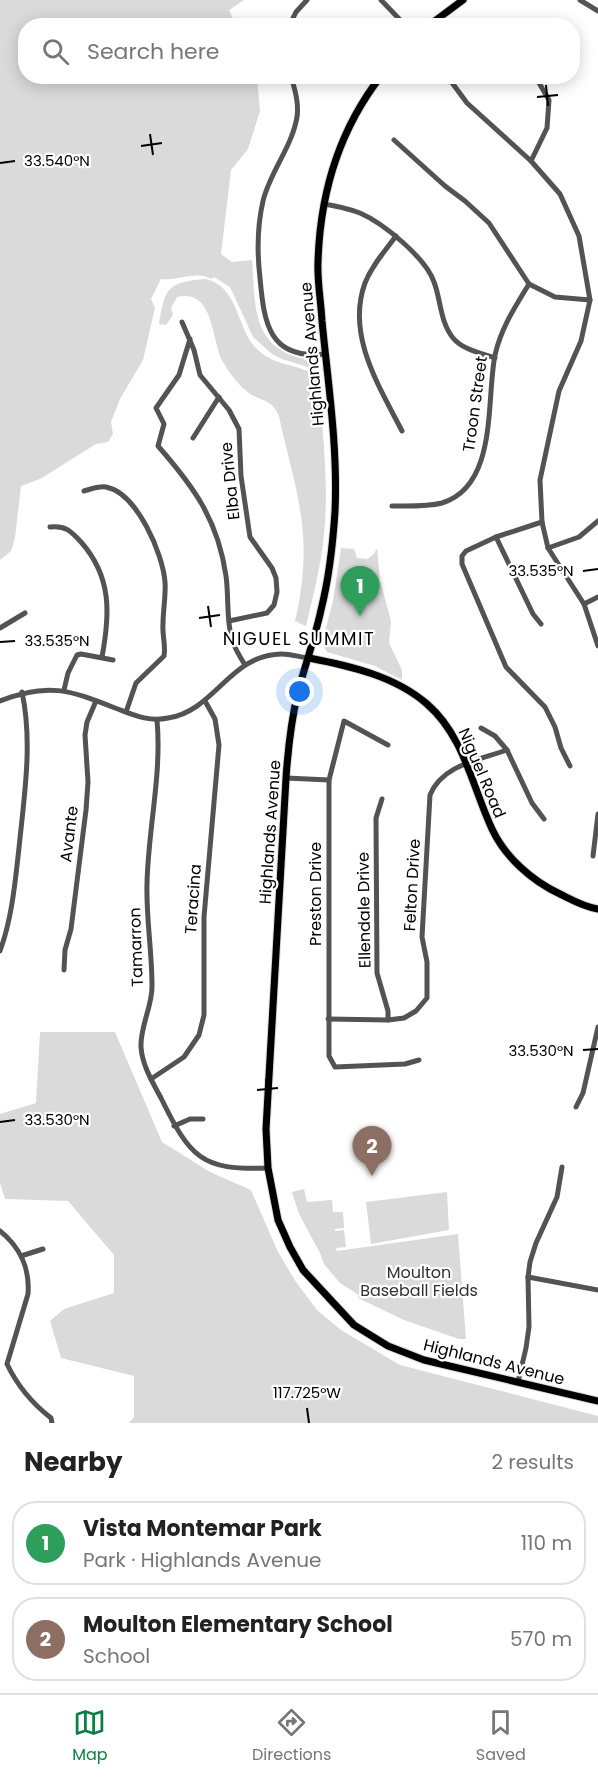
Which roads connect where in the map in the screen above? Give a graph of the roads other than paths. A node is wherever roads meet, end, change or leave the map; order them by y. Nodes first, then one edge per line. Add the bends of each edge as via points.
1 (308, 0) edge
2 (381, 0) edge
3 (463, 0) edge
4 (580, 0) edge
5 (598, 11) edge
6 (293, 18) edge
7 (398, 18) edge
8 (439, 18) edge
9 (293, 84) edge
10 (375, 84) edge
11 (453, 84) edge
12 (540, 84) edge
13 (394, 140) dead end
14 (531, 161) junction
15 (324, 204) junction
16 (396, 236) junction
17 (529, 284) junction
18 (590, 300) junction
19 (182, 322) dead end
20 (190, 339) junction
21 (325, 354) junction
22 (495, 358) junction
23 (219, 397) junction
24 (402, 431) dead end
25 (193, 438) dead end
26 (84, 491) dead end
27 (392, 506) dead end
28 (598, 521) edge
29 (542, 522) junction
30 (50, 526) dead end
31 (496, 537) junction
32 (549, 548) junction
33 (598, 597) edge
34 (584, 604) junction
35 (25, 613) dead end
36 (229, 621) junction
37 (541, 624) dead end
38 (0, 628) edge
39 (598, 646) edge
40 (102, 657) junction
41 (309, 658) junction
42 (113, 660) dead end
43 (245, 665) junction
44 (64, 690) junction
45 (22, 693) junction
46 (0, 701) edge
47 (96, 701) junction
48 (205, 701) junction
49 (126, 712) junction
50 (157, 720) junction
51 (481, 728) dead end
52 (388, 745) dead end
53 (507, 750) junction
54 (467, 764) junction
55 (570, 766) dead end
56 (286, 778) junction
57 (330, 780) junction
58 (382, 799) dead end
59 (598, 814) edge
60 (544, 819) dead end
61 (593, 856) dead end
62 (598, 909) edge
63 (0, 951) edge
64 (64, 970) dead end
65 (328, 1019) junction
66 (388, 1020) junction
67 (598, 1027) edge
68 (419, 1060) dead end
69 (151, 1079) junction
70 (576, 1107) dead end
71 (204, 1119) dead end
72 (174, 1126) junction
73 (562, 1167) dead end
74 (268, 1168) junction
75 (0, 1231) edge
76 (43, 1249) dead end
77 (21, 1256) junction
78 (528, 1277) junction
79 (598, 1290) edge
80 (518, 1382) junction
81 (598, 1401) edge
82 (52, 1423) edge

1 - 6 street
2 - 7 street
3 - 8 main road
4 - 5 street
9 - 21 street via 297,118 270,180 259,221 257,252 263,310 267,327 287,348 297,353
10 - 15 main road, Highlands Avenue via 338,150
11 - 14 street via 467,103
12 - 14 street via 549,100 547,128
13 - 17 street via 489,224
14 - 18 street via 560,194 579,236
15 - 16 street via 363,214
15 - 21 main road, Highlands Avenue via 318,264
16 - 22 street via 426,264 453,338 462,346
16 - 24 street via 365,283 359,316 369,365
17 - 18 street via 555,297
17 - 22 street, Troon Street via 508,318
18 - 29 street via 581,341 559,391 540,480
19 - 20 street, Elba Drive
20 - 23 street, Elba Drive via 200,375
20 - 36 street via 179,375 156,408 164,424 158,447 204,505 220,547
21 - 41 main road, Highlands Avenue via 335,510 322,607
22 - 27 street, Troon Street via 491,410 478,471 470,484 445,502
23 - 25 street
23 - 36 street, Elba Drive via 238,429 250,537 272,568 277,592 267,613
26 - 49 street via 107,487 129,502 157,548 164,577 164,656 136,683
28 - 32 street via 579,537
29 - 31 street
29 - 32 street
30 - 40 street via 62,526 72,532 97,565 108,609
31 - 37 street
31 - 55 street via 466,551 462,564 506,667 545,707
32 - 34 street
33 - 34 street
34 - 39 street
35 - 38 street
36 - 43 street via 232,643
40 - 42 street
40 - 44 street via 77,655
41 - 43 street, Niguel Road via 272,655
41 - 54 main road, Niguel Road via 348,666 401,686 440,716
41 - 56 main road, Highlands Avenue via 290,732
43 - 48 street, Niguel Road
44 - 45 street, Niguel Road
44 - 47 street, Niguel Road
45 - 46 street, Niguel Road
45 - 63 street via 27,714 26,782 12,907
47 - 49 street, Niguel Road
47 - 64 street, Avante via 85,735 86,810
48 - 50 street, Niguel Road via 183,715
48 - 69 street, Teracina via 215,719 219,746 204,917 204,1015 199,1035 184,1057
49 - 50 street, Niguel Road
50 - 69 street, Tamarron via 158,767 147,883 153,989 141,1048
51 - 53 street
52 - 57 street, Preston Drive via 344,721
53 - 54 street, Felton Drive
53 - 60 street via 532,804
54 - 62 main road, Niguel Road via 492,830 504,849 534,880
54 - 66 street, Felton Drive via 445,773 430,795 422,937 427,998 404,1018
56 - 57 street
56 - 74 main road, Highlands Avenue via 267,1119
57 - 65 street, Preston Drive
58 - 66 street, Ellendale Drive via 376,818 377,973
59 - 61 street
65 - 66 street, Felton Drive
65 - 68 street, Preston Drive via 329,1056 335,1067
67 - 70 street via 583,1093
69 - 72 street, Tamarron
71 - 72 street via 190,1119
72 - 74 street, Tamarron via 191,1149 213,1164 238,1170
73 - 78 street via 557,1197 536,1243
74 - 80 main road, Highlands Avenue via 278,1220 290,1247 303,1270 354,1325 388,1346 424,1360
75 - 77 street via 14,1243
76 - 77 street
77 - 82 street via 27,1271 28,1294 7,1364 25,1393
78 - 79 street
78 - 80 street via 529,1327
80 - 81 main road, Highlands Avenue

